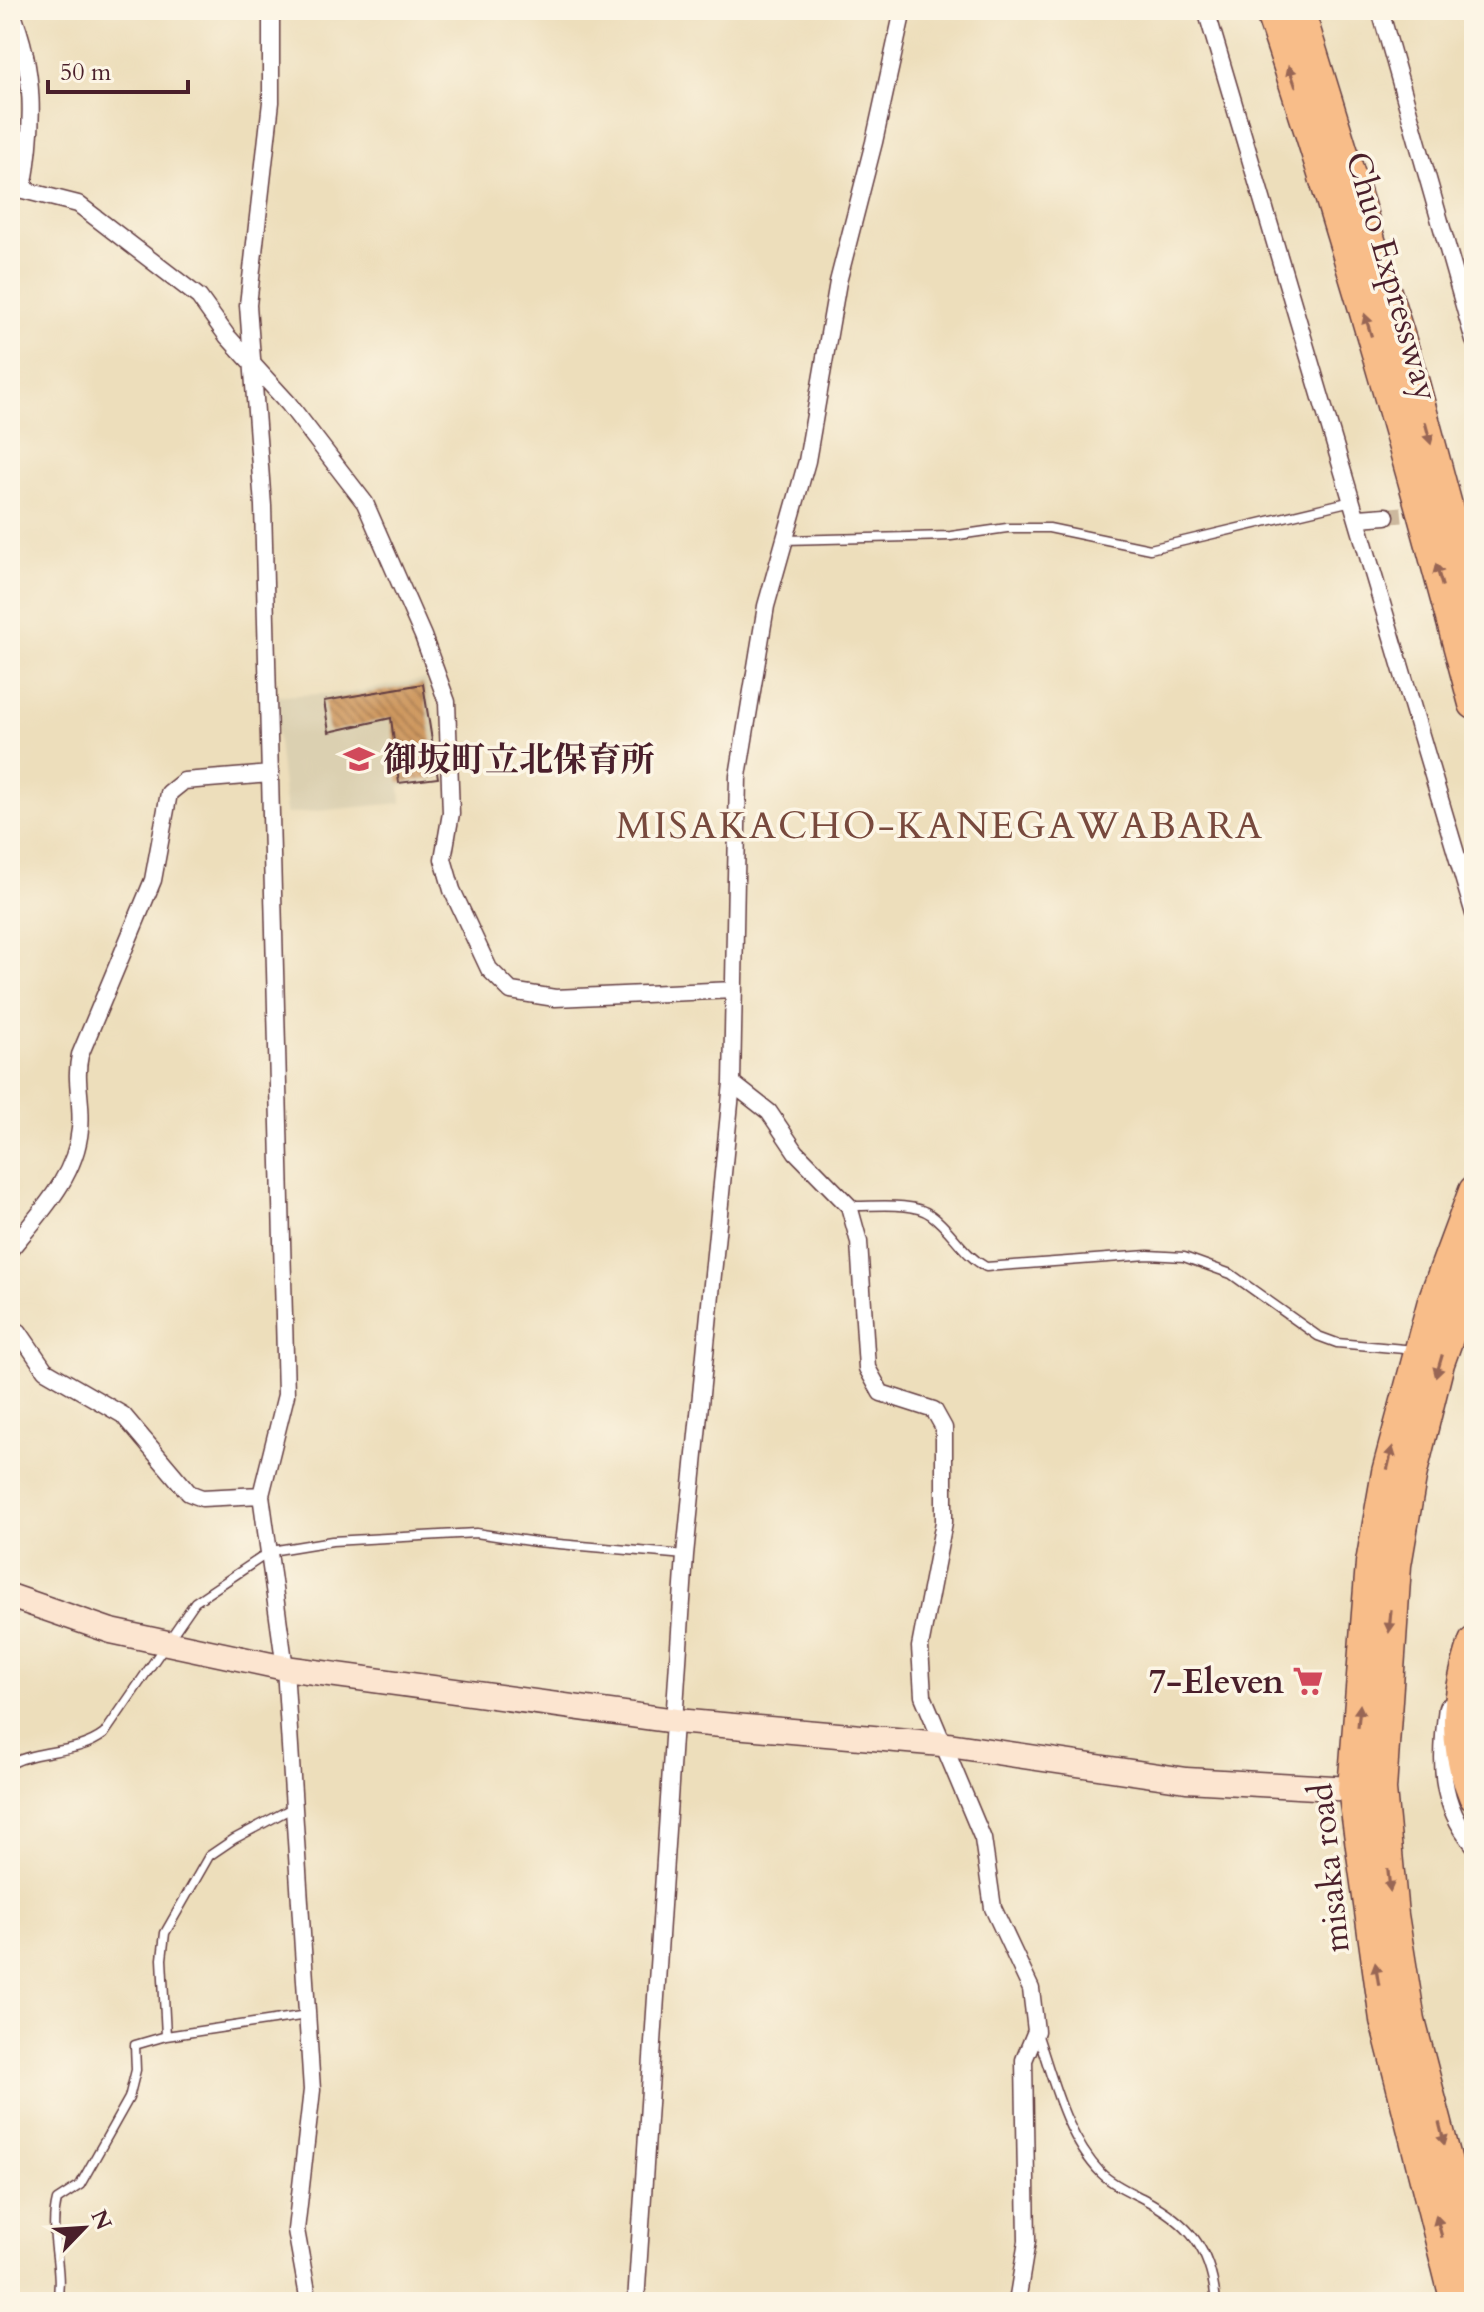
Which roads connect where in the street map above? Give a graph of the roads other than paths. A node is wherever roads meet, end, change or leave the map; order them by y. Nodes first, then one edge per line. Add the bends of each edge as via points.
1 (11, 10) edge
2 (271, 10) edge
3 (903, 10) edge
4 (1206, 10) edge
5 (1270, 10) edge
6 (1299, 10) edge
7 (1380, 10) edge
8 (1474, 341) edge
9 (254, 365) junction
10 (1353, 500) junction
11 (1386, 516) tunnel mouth
12 (1359, 518) junction
13 (784, 540) junction
14 (1474, 606) edge
15 (1474, 704) edge
16 (271, 774) junction
17 (1474, 914) edge
18 (734, 990) junction
19 (732, 1083) junction
20 (1474, 1191) edge
21 (849, 1206) junction
22 (10, 1250) edge
23 (1474, 1266) edge
24 (10, 1327) edge
25 (1418, 1351) junction
26 (261, 1495) junction
27 (271, 1551) junction
28 (685, 1555) junction
29 (10, 1596) edge
30 (1474, 1623) edge
31 (1474, 1642) edge
32 (164, 1644) junction
33 (285, 1668) junction
34 (676, 1721) junction
35 (942, 1744) junction
36 (10, 1764) edge
37 (1367, 1790) junction
38 (1474, 1796) edge
39 (294, 1807) junction
40 (1474, 1845) edge
41 (307, 2015) junction
42 (1036, 2031) junction
43 (166, 2036) junction
44 (1474, 2265) edge
45 (57, 2302) edge
46 (309, 2302) edge
47 (636, 2302) edge
48 (1017, 2302) edge
49 (1216, 2302) edge
50 (1456, 2302) edge

1 - 9 street via 33,92 23,190 78,204 199,297
2 - 9 street via 271,102 248,305
3 - 13 street via 838,282 807,461
4 - 10 street
15 -> 5 highway, Chuo Expressway via 1386,384
6 -> 14 highway, Chuo Expressway via 1414,383
7 - 8 street
9 - 16 street
9 - 18 street via 365,503 423,636 447,702 451,813 443,859 489,969 511,991 555,998
10 - 12 street
10 - 13 lane via 1150,549 1049,528
11 - 12 street
12 - 17 street
13 - 18 street via 766,606 738,776
16 - 22 street via 184,781 169,793 153,880 80,1055 80,1129 73,1158 59,1190
16 - 26 street via 286,1395
18 - 19 street
19 - 21 street via 769,1112 796,1152
19 - 28 street
20 - 25 highway, misaka road
21 - 25 lane via 919,1209 933,1216 969,1258 986,1267 1184,1257 1231,1274 1318,1336 1337,1343
21 - 35 street via 859,1242 867,1368 881,1393 934,1410 944,1428 944,1522 920,1647 923,1696
23 -> 37 highway, misaka road via 1439,1363 1409,1487
24 - 26 street via 45,1370 123,1415 189,1493 202,1498
37 -> 25 highway, misaka road via 1371,1563 1387,1472
26 - 27 street
27 - 28 lane via 332,1541 476,1533
27 - 32 lane via 195,1602
27 - 33 street
28 - 34 street
29 - 32 street
30 - 40 street via 1451,1672 1440,1758 1455,1823
31 - 38 highway via 1460,1697 1458,1745
32 - 33 street
32 - 36 lane via 104,1734 87,1747 26,1756
33 - 34 street
33 - 39 street
34 - 35 street
34 - 47 street
35 - 37 street via 1186,1780
35 - 42 street via 983,1839 993,1908 1031,1989
37 -> 44 highway, misaka road via 1410,2021
50 -> 37 highway, misaka road via 1385,2020
39 - 41 street
39 - 43 lane via 209,1856 165,1933
41 - 43 lane
41 - 46 street via 312,2090 296,2230
42 - 48 street via 1024,2060 1027,2241
42 - 49 lane via 1085,2152 1101,2174 1162,2208 1190,2231 1213,2268
43 - 45 lane via 135,2045 129,2098 80,2185 57,2200 52,2222 61,2286

